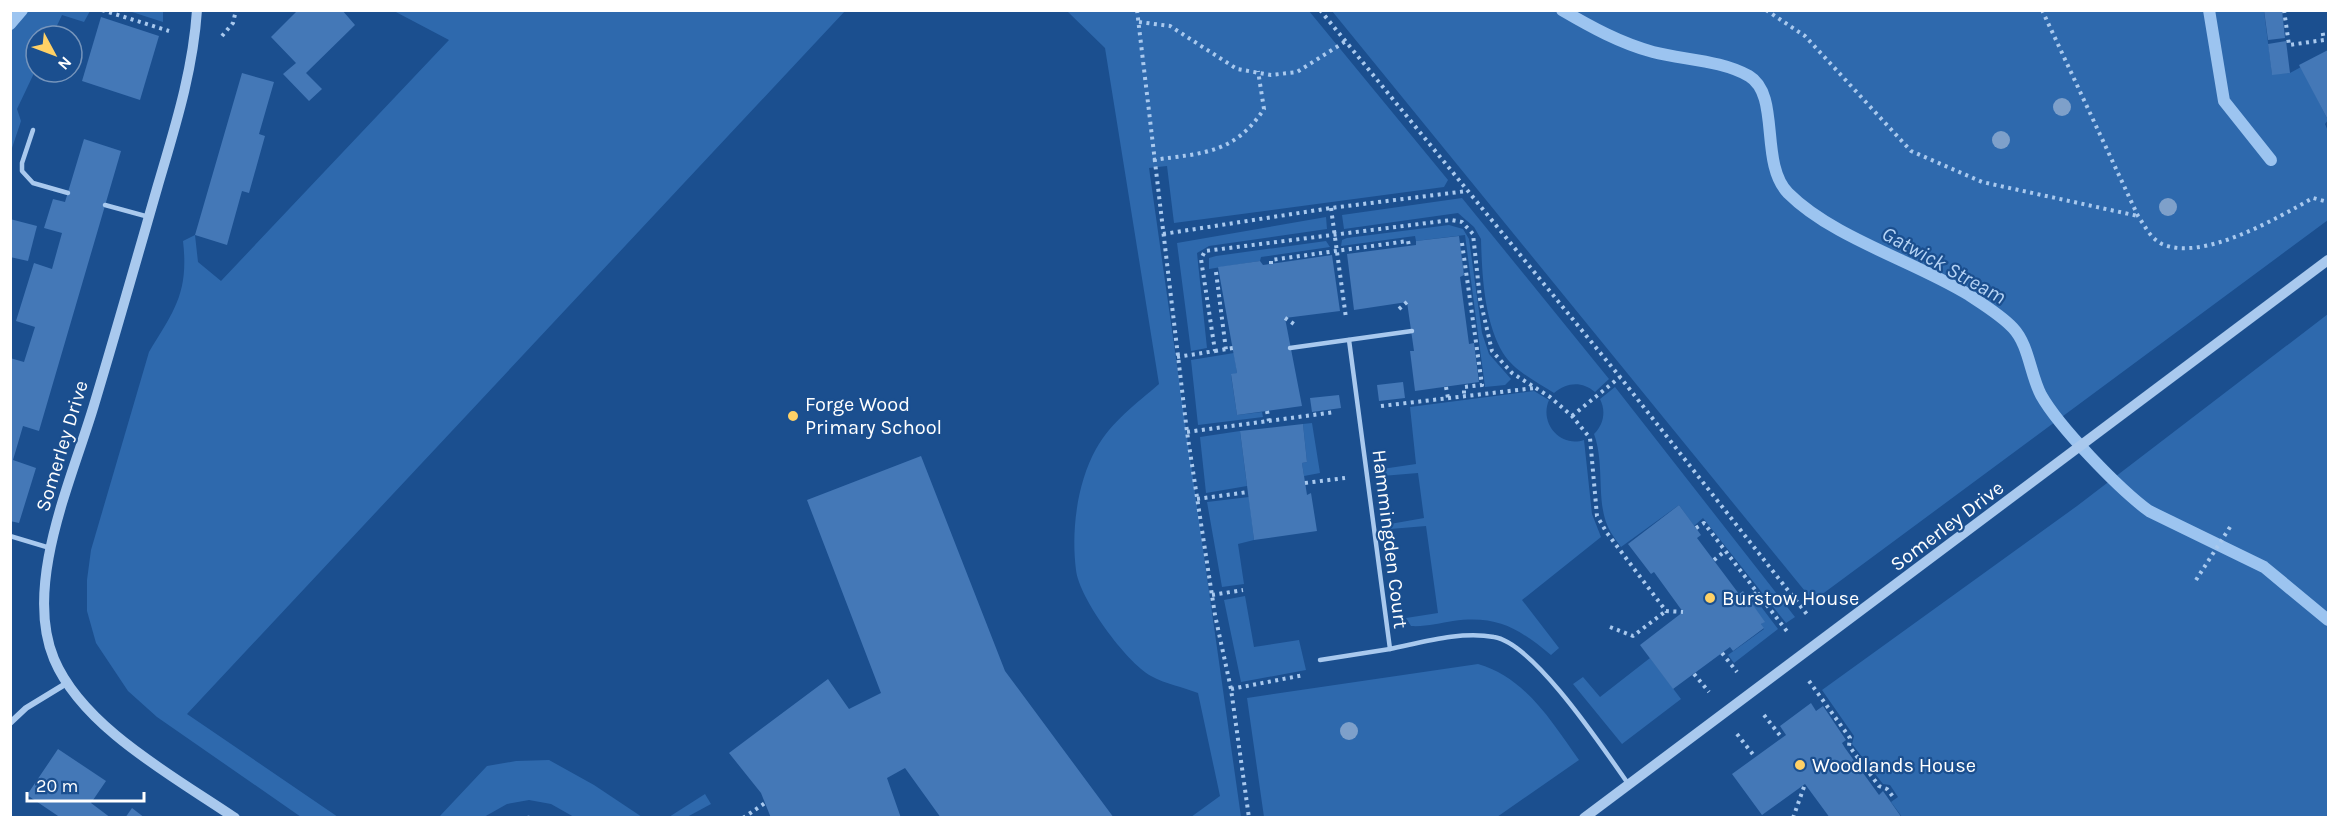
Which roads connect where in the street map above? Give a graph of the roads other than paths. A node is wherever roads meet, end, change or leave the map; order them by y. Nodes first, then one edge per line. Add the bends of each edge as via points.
1 (197, 10) edge
2 (33, 130) dead end
3 (68, 194) dead end
4 (105, 205) dead end
5 (149, 217) junction
6 (2328, 260) edge
7 (1412, 331) dead end
8 (1349, 340) junction
9 (1290, 348) dead end
10 (10, 536) edge
11 (50, 548) junction
12 (1390, 649) junction
13 (1320, 660) road end
14 (66, 683) junction
15 (10, 723) edge
16 (1629, 785) junction
17 (235, 818) edge
18 (1584, 818) edge

1 - 5 street, Somerley Drive via 189,76
2 - 3 lane via 22,171 33,183
4 - 5 lane
5 - 11 street, Somerley Drive
6 - 16 street, Somerley Drive
7 - 8 lane
8 - 9 lane
8 - 12 lane, Hammingden Court
10 - 11 lane
11 - 14 street, Somerley Drive via 45,578 46,634
12 - 13 lane
12 - 16 lane, Hammingden Court via 1469,634 1498,637 1525,652
14 - 15 street
14 - 17 street, Somerley Drive via 86,707 132,747
16 - 18 street, Somerley Drive

